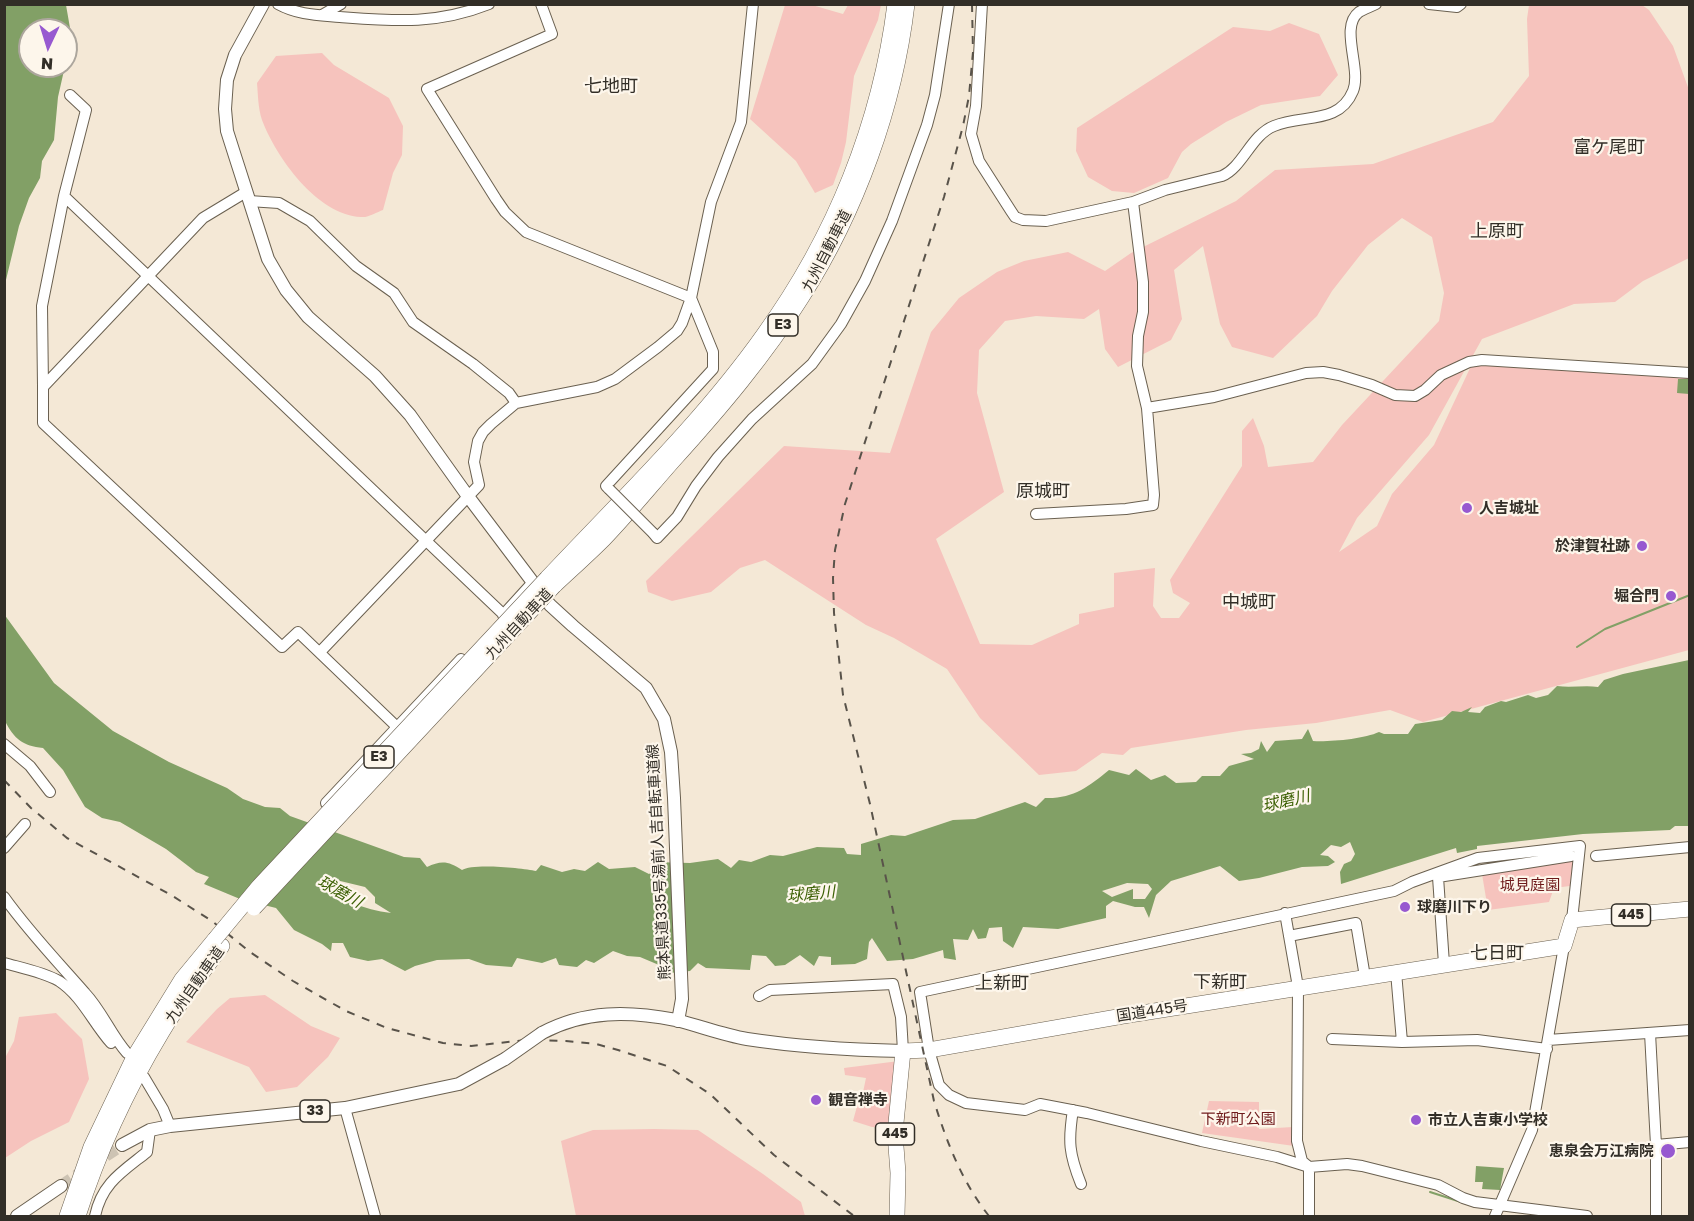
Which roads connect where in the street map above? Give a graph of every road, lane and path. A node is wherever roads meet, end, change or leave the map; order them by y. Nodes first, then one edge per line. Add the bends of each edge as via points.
1 (263, 4) edge
2 (278, 4) edge
3 (341, 4) edge
4 (489, 4) edge
5 (542, 4) edge
6 (753, 4) edge
7 (895, 4) edge
8 (907, 4) edge
9 (949, 4) edge
10 (982, 4) edge
11 (1376, 4) edge
12 (1429, 4) edge
13 (1461, 4) edge
14 (322, 15) junction
15 (70, 95) dead end
16 (64, 196) junction
17 (247, 196) junction
18 (1133, 202) junction
19 (147, 276) junction
20 (691, 298) junction
21 (1689, 373) edge
22 (43, 387) junction
23 (516, 403) junction
24 (1147, 408) junction
25 (467, 495) junction
26 (1036, 514) dead end
27 (425, 541) junction
28 (545, 582) junction
29 (503, 614) junction
30 (320, 652) junction
31 (396, 726) junction
32 (4, 744) edge
33 (50, 792) dead end
34 (326, 804) dead end
35 (25, 824) dead end
36 (1689, 847) edge
37 (4, 848) edge
38 (1571, 856) dead end
39 (1596, 856) dead end
40 (1438, 878) junction
41 (1412, 882) junction
42 (4, 897) edge
43 (1689, 909) edge
44 (1285, 913) junction
45 (1572, 920) junction
46 (1289, 936) junction
47 (218, 942) junction
48 (1564, 946) junction
49 (4, 963) edge
50 (1444, 964) junction
51 (1396, 972) junction
52 (1365, 977) junction
53 (1298, 987) junction
54 (759, 996) dead end
55 (678, 1021) junction
56 (1689, 1030) edge
57 (1650, 1033) junction
58 (1332, 1039) dead end
59 (116, 1041) junction
60 (1402, 1042) junction
61 (1548, 1045) junction
62 (929, 1050) junction
63 (903, 1051) junction
64 (127, 1053) dead end
65 (144, 1077) dead end
66 (345, 1108) junction
67 (1073, 1110) junction
68 (170, 1126) junction
69 (150, 1130) junction
70 (1689, 1142) edge
71 (122, 1145) tunnel mouth
72 (1656, 1145) junction
73 (1309, 1167) junction
74 (1081, 1184) dead end
75 (62, 1186) tunnel mouth
76 (1499, 1206) junction
77 (17, 1216) edge
78 (67, 1216) edge
79 (78, 1216) edge
80 (95, 1216) edge
81 (375, 1216) edge
82 (897, 1216) edge
83 (1309, 1216) edge
84 (1495, 1216) edge
85 (1587, 1216) edge
86 (1656, 1216) edge

1 - 17 main road, 熊本県道335号湯前人吉自転車道線 via 226,80 227,131
2 - 14 street via 305,15
3 - 14 street
4 - 14 street via 450,17 403,22
5 - 20 street via 552,34 427,89 505,212 526,232
6 - 20 street via 741,122 711,202
7 - 28 highway, 九州自動車道 / E3 via 886,63 848,185 793,291 727,383
8 - 28 highway, 九州自動車道 / E3 via 896,65 873,148 840,229 803,296 736,389 604,538
9 - 20 street, bridge via 935,95 915,162 865,281 812,364 752,419 657,538 606,486 713,369 713,352
10 - 18 street via 971,134 979,160 1011,212 1023,220 1046,221
11 - 18 street via 1353,17 1356,70 1354,88 1343,108 1333,114 1272,126 1230,172
12 - 13 street
15 - 16 street via 86,110
16 - 19 street
16 - 22 street via 42,306
17 - 19 street via 203,218
17 - 23 street via 279,202 310,221 356,266 394,293 412,322 473,364
17 - 25 main road, 熊本県道335号湯前人吉自転車道線 via 268,260 286,290 410,415
18 - 24 street via 1143,282 1137,366
19 - 22 street
19 - 27 street
20 - 23 street via 677,331 615,379 597,387
21 - 24 street via 1482,360 1448,371 1415,396 1395,395 1323,372
22 - 30 street via 43,423 51,431 282,647 298,632
23 - 25 street via 483,432 474,462 479,485
24 - 26 street via 1153,505
25 - 27 street
25 - 28 main road, 熊本県道335号湯前人吉自転車道線
27 - 29 street
27 - 30 street
28 - 29 street
28 - 47 highway, 九州自動車道 / E3, bridge via 266,894
28 - 55 main road, 熊本県道335号湯前人吉自転車道線 via 550,605 646,688 664,719 674,798 682,999
29 - 31 street
30 - 31 street
31 - 34 street
32 - 33 street via 30,766
35 - 37 street
36 - 39 street
38 - 40 street
40 - 41 street
40 - 50 street
41 - 44 street via 1394,891
41 - 45 street via 1478,858 1580,846
42 - 59 street via 86,993
43 - 45 highway, 445
44 - 46 street
44 - 62 street via 920,992
45 - 48 highway
46 - 52 street via 1356,922
46 - 53 street
47 - 78 highway, 九州自動車道 / E3 via 182,979 135,1057 91,1147
47 - 79 highway, 九州自動車道 / E3 via 144,1064 102,1149
48 - 50 highway, 国道445号
48 - 61 street
49 - 59 street via 60,982 111,1044
50 - 51 highway, 国道445号
51 - 52 highway, 国道445号
51 - 60 street
52 - 53 highway, 国道445号
53 - 62 highway, 国道445号
53 - 73 street via 1297,1141 1302,1161
54 - 63 street via 770,990 893,984
55 - 63 main road, 33 via 751,1039 836,1050
55 - 66 main road, 33, bridge via 633,1013 595,1015 560,1023 459,1084
56 - 57 street
57 - 61 street
57 - 72 street
58 - 60 street
59 - 64 street
60 - 61 street via 1477,1040
61 - 76 street via 1532,1130
62 - 63 highway, 国道445号
62 - 67 street via 939,1085 966,1103 1025,1110 1040,1104
63 - 82 highway, 445 via 895,1133
65 - 68 street
66 - 68 main road, 33
66 - 81 street
67 - 73 street
67 - 74 street via 1069,1138 1072,1162
68 - 69 main road, 33
69 - 71 main road, 33
69 - 80 street via 147,1152 109,1183
70 - 72 street
72 - 86 street
73 - 76 street via 1362,1166 1438,1185 1463,1198
73 - 83 street
75 - 77 main road
76 - 84 street
76 - 85 street

